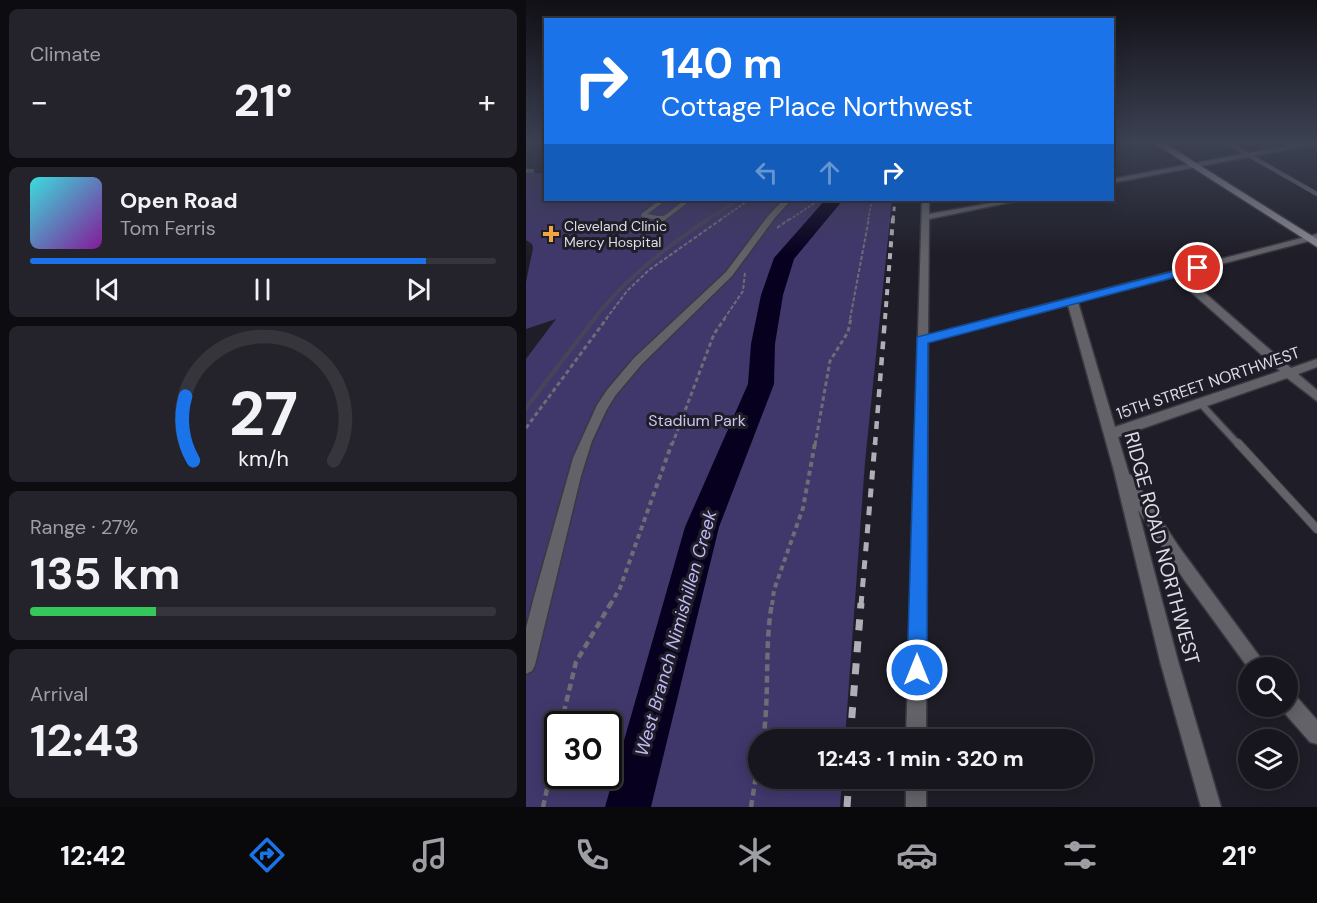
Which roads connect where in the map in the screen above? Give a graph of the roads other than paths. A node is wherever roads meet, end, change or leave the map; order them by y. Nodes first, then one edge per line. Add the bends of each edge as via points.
1 (1214, 179) edge
2 (1290, 179) edge
3 (1316, 194) edge
4 (661, 201) edge
5 (687, 201) edge
6 (786, 201) edge
7 (925, 201) edge
8 (1012, 201) edge
9 (924, 217) junction
10 (1314, 240) edge
11 (1177, 274) junction
12 (1072, 300) junction
13 (922, 340) junction
14 (1316, 363) edge
15 (1288, 373) junction
16 (1316, 397) edge
17 (1200, 404) junction
18 (1111, 434) junction
19 (1121, 471) junction
20 (1316, 529) edge
21 (1251, 657) edge
22 (526, 665) edge
23 (1298, 714) edge
24 (916, 729) edge
25 (1316, 735) edge
26 (916, 789) edge
27 (916, 807) edge
28 (1211, 807) edge

1 - 10 main road
2 - 3 lane
4 - 5 lane via 643,215 663,219
6 - 22 street via 767,220 738,266 638,361 596,419 568,500
7 - 9 street
8 - 9 street
9 - 13 street
10 - 11 street
11 - 12 street
11 - 15 street
12 - 13 street
12 - 18 street, RIDGE ROAD NORTHWEST
13 - 24 street
14 - 15 street, 15TH STREET NORTHWEST
15 - 16 street
15 - 17 street, 15TH STREET NORTHWEST
17 - 18 street, 15TH STREET NORTHWEST
17 - 20 lane
18 - 19 street, RIDGE ROAD NORTHWEST
19 - 21 street
19 - 28 street, RIDGE ROAD NORTHWEST
23 - 25 street
26 - 27 street

